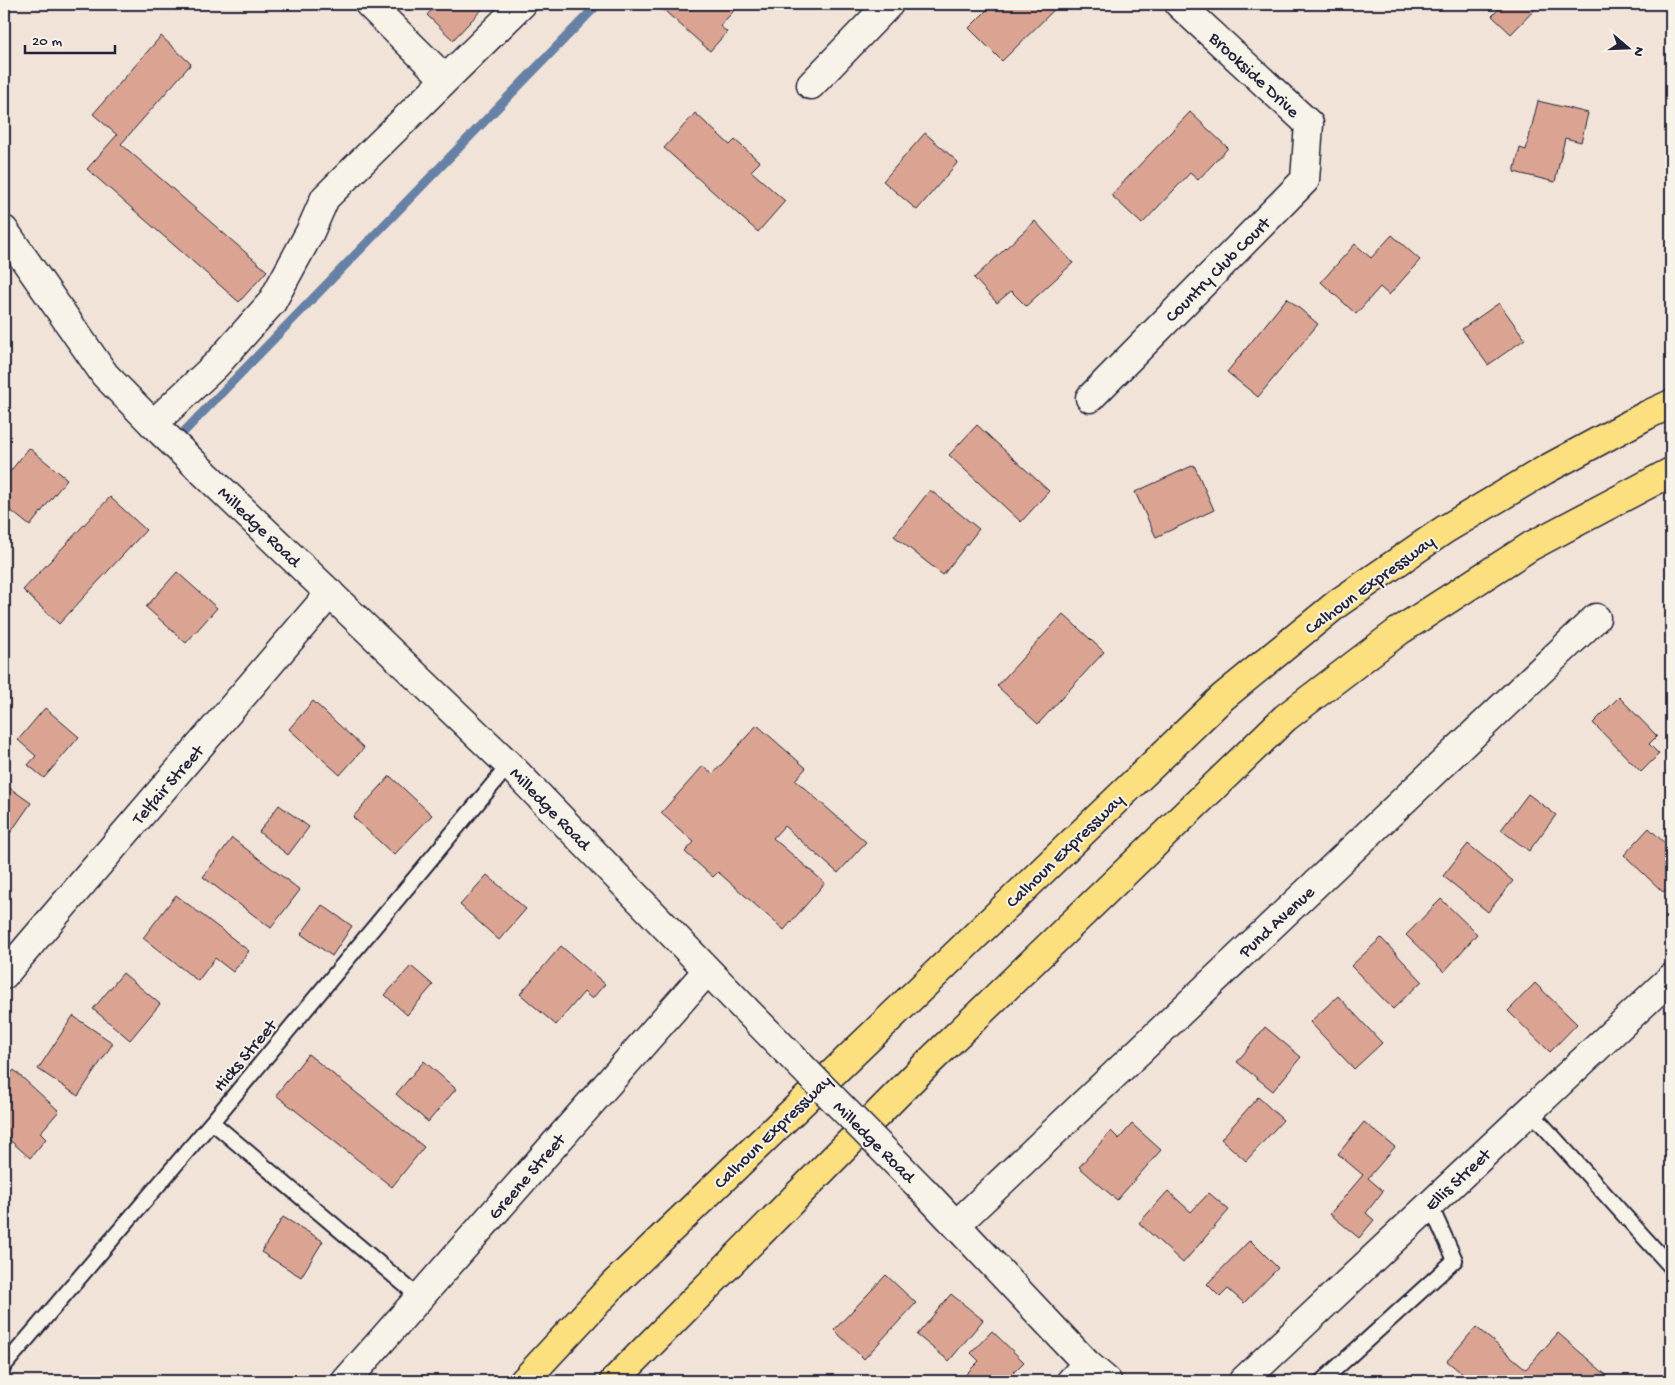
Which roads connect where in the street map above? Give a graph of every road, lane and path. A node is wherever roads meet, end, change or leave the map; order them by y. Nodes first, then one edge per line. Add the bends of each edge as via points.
1 (369, 4) edge
2 (522, 4) edge
3 (889, 4) edge
4 (1178, 4) edge
5 (445, 79) junction
6 (811, 85) dead end
7 (1309, 124) joint
8 (4, 230) edge
9 (1090, 398) dead end
10 (1671, 404) edge
11 (153, 424) junction
12 (1671, 472) edge
13 (330, 593) junction
14 (1596, 618) dead end
15 (509, 765) junction
16 (707, 970) junction
17 (4, 975) edge
18 (1671, 978) edge
19 (1529, 1110) junction
20 (212, 1122) junction
21 (1430, 1205) junction
22 (957, 1224) junction
23 (1671, 1267) edge
24 (419, 1298) junction
25 (4, 1366) edge
26 (1088, 1375) edge
27 (346, 1381) edge
28 (524, 1381) edge
29 (614, 1381) edge
30 (1243, 1381) edge
31 (1322, 1381) edge

1 - 5 street
2 - 5 street
3 - 6 street
4 - 7 street, Brookside Drive
5 - 11 street via 325,198 272,302 216,365
7 - 9 street, Country Club Court via 1305,180
8 - 11 street, Milledge Road via 105,375
10 - 28 highway, Calhoun Expressway via 1545,470 1444,530 1338,603 1223,696 621,1277
11 - 13 street, Milledge Road
12 - 29 highway via 1530,546 1400,631 1284,718 926,1065
13 - 15 street, Milledge Road
13 - 17 street, Telfair Street
14 - 22 street, Pund Avenue
15 - 16 street, Milledge Road
15 - 20 lane, Hicks Street
16 - 22 street, Milledge Road, bridge
16 - 24 street, Greene Street
18 - 19 street, Ellis Street
19 - 21 street, Ellis Street
19 - 23 lane
20 - 24 lane
20 - 25 lane, Hicks Street
21 - 30 street, Ellis Street
21 - 31 lane via 1455,1260
22 - 26 street, Milledge Road
24 - 27 street, Greene Street

